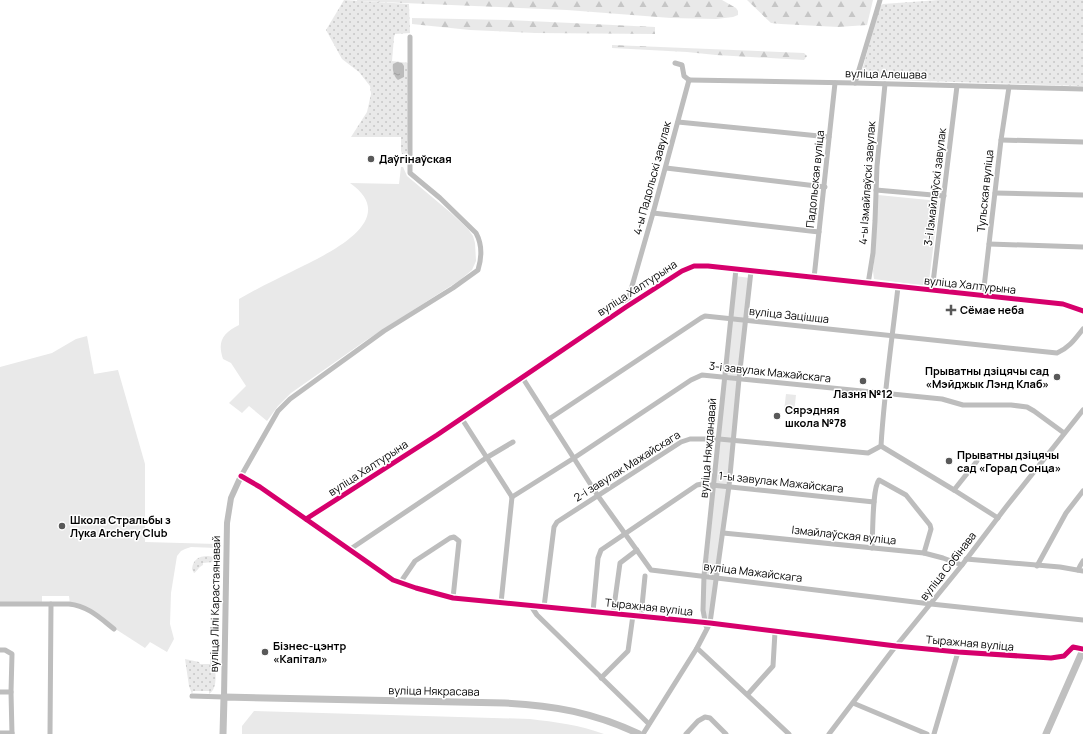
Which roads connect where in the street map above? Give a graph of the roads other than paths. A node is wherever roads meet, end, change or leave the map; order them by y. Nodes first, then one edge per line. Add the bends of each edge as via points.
1 (880, 0) edge
2 (885, 0) edge
3 (410, 37) dead end
4 (675, 63) dead end
5 (689, 80) junction
6 (835, 83) junction
7 (855, 83) junction
8 (885, 84) junction
9 (957, 86) junction
10 (1009, 87) junction
11 (1083, 89) edge
12 (678, 122) junction
13 (829, 137) junction
14 (1001, 140) junction
15 (1083, 142) edge
16 (666, 168) junction
17 (825, 187) junction
18 (876, 190) junction
19 (995, 193) junction
20 (1083, 195) edge
21 (944, 196) junction
22 (653, 213) junction
23 (819, 232) junction
24 (989, 244) junction
25 (1083, 247) edge
26 (736, 269) junction
27 (751, 271) junction
28 (814, 278) junction
29 (868, 284) junction
30 (898, 287) junction
31 (932, 291) junction
32 (983, 296) junction
33 (626, 306) junction
34 (1083, 311) edge
35 (731, 318) junction
36 (745, 320) junction
37 (1083, 329) edge
38 (892, 337) junction
39 (522, 377) junction
40 (724, 377) junction
41 (739, 379) junction
42 (884, 394) junction
43 (1083, 410) edge
44 (462, 419) junction
45 (549, 419) junction
46 (1064, 433) junction
47 (719, 439) junction
48 (734, 441) junction
49 (513, 442) dead end
50 (881, 446) junction
51 (486, 458) junction
52 (574, 458) junction
53 (977, 461) dead end
54 (241, 476) junction
55 (715, 485) junction
56 (729, 486) junction
57 (954, 490) junction
58 (1083, 491) edge
59 (598, 496) junction
60 (512, 497) junction
61 (874, 502) junction
62 (998, 518) junction
63 (306, 519) junction
64 (625, 533) junction
65 (723, 533) junction
66 (872, 548) junction
67 (349, 550) junction
68 (637, 550) junction
69 (924, 553) junction
70 (966, 559) junction
71 (1083, 561) edge
72 (962, 565) junction
73 (1037, 566) junction
74 (1081, 571) edge
75 (645, 576) dead end
76 (704, 576) junction
77 (717, 577) junction
78 (400, 583) junction
79 (453, 598) junction
80 (501, 603) junction
81 (0, 604) edge
82 (51, 604) junction
83 (931, 604) junction
84 (531, 606) junction
85 (544, 607) junction
86 (593, 612) junction
87 (613, 614) junction
88 (633, 615) junction
89 (640, 616) junction
90 (1083, 620) edge
91 (708, 625) junction
92 (114, 628) dead end
93 (776, 632) junction
94 (896, 646) junction
95 (697, 648) junction
96 (1083, 649) edge
97 (0, 650) edge
98 (958, 652) junction
99 (601, 678) junction
100 (0, 692) edge
101 (11, 692) junction
102 (748, 694) junction
103 (192, 696) dead end
104 (224, 697) junction
105 (853, 703) junction
106 (649, 724) junction
107 (0, 733) edge
108 (12, 734) edge
109 (50, 734) edge
110 (223, 734) edge
111 (639, 734) edge
112 (643, 734) edge
113 (686, 734) edge
114 (726, 734) edge
115 (789, 734) edge
116 (829, 734) edge
117 (928, 734) edge
118 (934, 734) edge
119 (1046, 734) edge

1 - 2 street
1 - 7 street
3 - 54 street via 410,172 476,232 481,247 478,270 384,331 290,399 278,411
4 - 5 street via 682,64 684,76
5 - 6 street, вуліца Алешава
5 - 12 street, 4-ы Падольскі завулак
6 - 7 street, вуліца Алешава
6 - 13 street, Падольская вуліца
7 - 8 street, вуліца Алешава
8 - 9 street, вуліца Алешава
8 - 18 street, 4-ы Ізмайлаўскі завулак
9 - 10 street, вуліца Алешава
9 - 21 street, 3-і Ізмайлаўскі завулак
10 - 11 street, вуліца Алешава
10 - 14 street, Тульская вуліца
12 - 13 street
12 - 16 street, 4-ы Падольскі завулак
13 - 17 street, Падольская вуліца
14 - 15 street
14 - 19 street, Тульская вуліца
16 - 17 street
16 - 22 street, 4-ы Падольскі завулак
17 - 23 street, Падольская вуліца
18 - 21 street
18 - 29 street, 4-ы Ізмайлаўскі завулак via 875,228
19 - 20 street
19 - 24 street, Тульская вуліца
21 - 31 street, 3-і Ізмайлаўскі завулак
22 - 23 street
22 - 33 street, 4-ы Падольскі завулак
23 - 28 street, Падольская вуліца
24 - 25 street
24 - 32 street, Тульская вуліца
26 - 27 street, вуліца Халтурына
26 - 33 street, вуліца Халтурына via 702,265 688,268
26 - 35 street, вуліца Няжданавай
27 - 28 street, вуліца Халтурына
27 - 36 street
28 - 29 street, вуліца Халтурына
29 - 30 street, вуліца Халтурына
30 - 31 street, вуліца Халтурына
30 - 38 street
31 - 32 street, вуліца Халтурына
32 - 34 street, вуліца Халтурына via 1063,304
33 - 39 street, вуліца Халтурына
35 - 36 street, вуліца Зацішша
35 - 40 street, вуліца Няжданавай
35 - 45 street, вуліца Зацішша via 701,318
36 - 38 street, вуліца Зацішша
36 - 41 street
37 - 38 street, вуліца Зацішша via 1065,350 1057,353
38 - 42 street
39 - 44 street, вуліца Халтурына
39 - 45 street, вуліца Мажайскага
40 - 41 street, 3-і завулак Мажайскага
40 - 47 street, вуліца Няжданавай
40 - 52 street, 3-і завулак Мажайскага via 696,377
41 - 42 street, 3-і завулак Мажайскага
41 - 48 street
42 - 46 street, 3-і завулак Мажайскага via 942,399 963,405 1021,406 1034,411
42 - 50 street
43 - 46 street, вуліца Собінава
44 - 51 street
44 - 63 street, вуліца Халтурына
45 - 52 street, вуліца Мажайскага
46 - 62 street, вуліца Собінава
47 - 48 street, 2-і завулак Мажайскага
47 - 55 street, вуліца Няжданавай
47 - 59 street, 2-і завулак Мажайскага via 690,439 681,442
48 - 50 street, 2-і завулак Мажайскага via 868,453
48 - 56 street
49 - 51 street
50 - 57 street
51 - 60 street
51 - 67 street
52 - 59 street, вуліца Мажайскага
52 - 60 street, 3-і завулак Мажайскага
53 - 57 street
54 - 63 street, Тыражная вуліца
54 - 104 street, вуліца Лілі Карастаянавай via 231,498 227,523
55 - 56 street, 1-ы завулак Мажайскага
55 - 64 street, 1-ы завулак Мажайскага via 697,485
55 - 76 street, вуліца Няжданавай
56 - 61 street, 1-ы завулак Мажайскага
56 - 65 street
57 - 62 street
58 - 73 street via 1066,514
59 - 64 street, вуліца Мажайскага
59 - 85 street, 2-і завулак Мажайскага via 557,522 554,527
60 - 80 street
61 - 66 street
61 - 69 street via 876,484 879,480 906,495 930,525
62 - 70 street, вуліца Собінава
63 - 67 street, Тыражная вуліца
64 - 68 street, вуліца Мажайскага
64 - 86 street, 1-ы завулак Мажайскага via 599,554
65 - 66 street, Ізмайлаўская вуліца
65 - 77 street
66 - 69 street, Ізмайлаўская вуліца
67 - 78 street, Тыражная вуліца
68 - 76 street, вуліца Мажайскага via 652,570
68 - 87 street via 620,563
69 - 72 street, Ізмайлаўская вуліца
70 - 72 street, вуліца Собінава
70 - 73 street
71 - 74 street
72 - 83 street, вуліца Собінава
73 - 74 street
75 - 89 street
76 - 77 street, вуліца Мажайскага
76 - 91 street, вуліца Няжданавай via 703,605
77 - 83 street, вуліца Мажайскага
77 - 91 street
78 - 79 street, Тыражная вуліца
78 - 79 street via 415,561 454,537 458,541
79 - 80 street, Тыражная вуліца
80 - 84 street, Тыражная вуліца
81 - 82 street
82 - 92 street via 72,604 86,608
82 - 109 street
83 - 90 street, вуліца Мажайскага
83 - 94 street, вуліца Собінава
84 - 85 street, Тыражная вуліца
84 - 99 street
85 - 86 street, Тыражная вуліца
86 - 87 street, Тыражная вуліца
87 - 88 street, Тыражная вуліца
88 - 89 street, Тыражная вуліца
88 - 99 street via 628,651
89 - 91 street, Тыражная вуліца
91 - 93 street, Тыражная вуліца
91 - 95 street
93 - 94 street, Тыражная вуліца
93 - 102 street via 773,666
94 - 98 street, Тыражная вуліца
94 - 105 street, вуліца Собінава
95 - 102 street
95 - 106 street
96 - 98 street, Тыражная вуліца via 1073,647 1064,656 1051,658
96 - 119 main road
97 - 101 street via 12,654
98 - 118 street
99 - 106 street
100 - 101 street
101 - 108 street
102 - 115 street
103 - 104 street
104 - 110 main road, вуліца Лілі Карастаянавай
104 - 111 main road, вуліца Някрасава via 538,705 568,709
105 - 116 street, вуліца Собінава
105 - 117 street
106 - 112 street
107 - 108 street
113 - 114 street via 705,717 710,718

